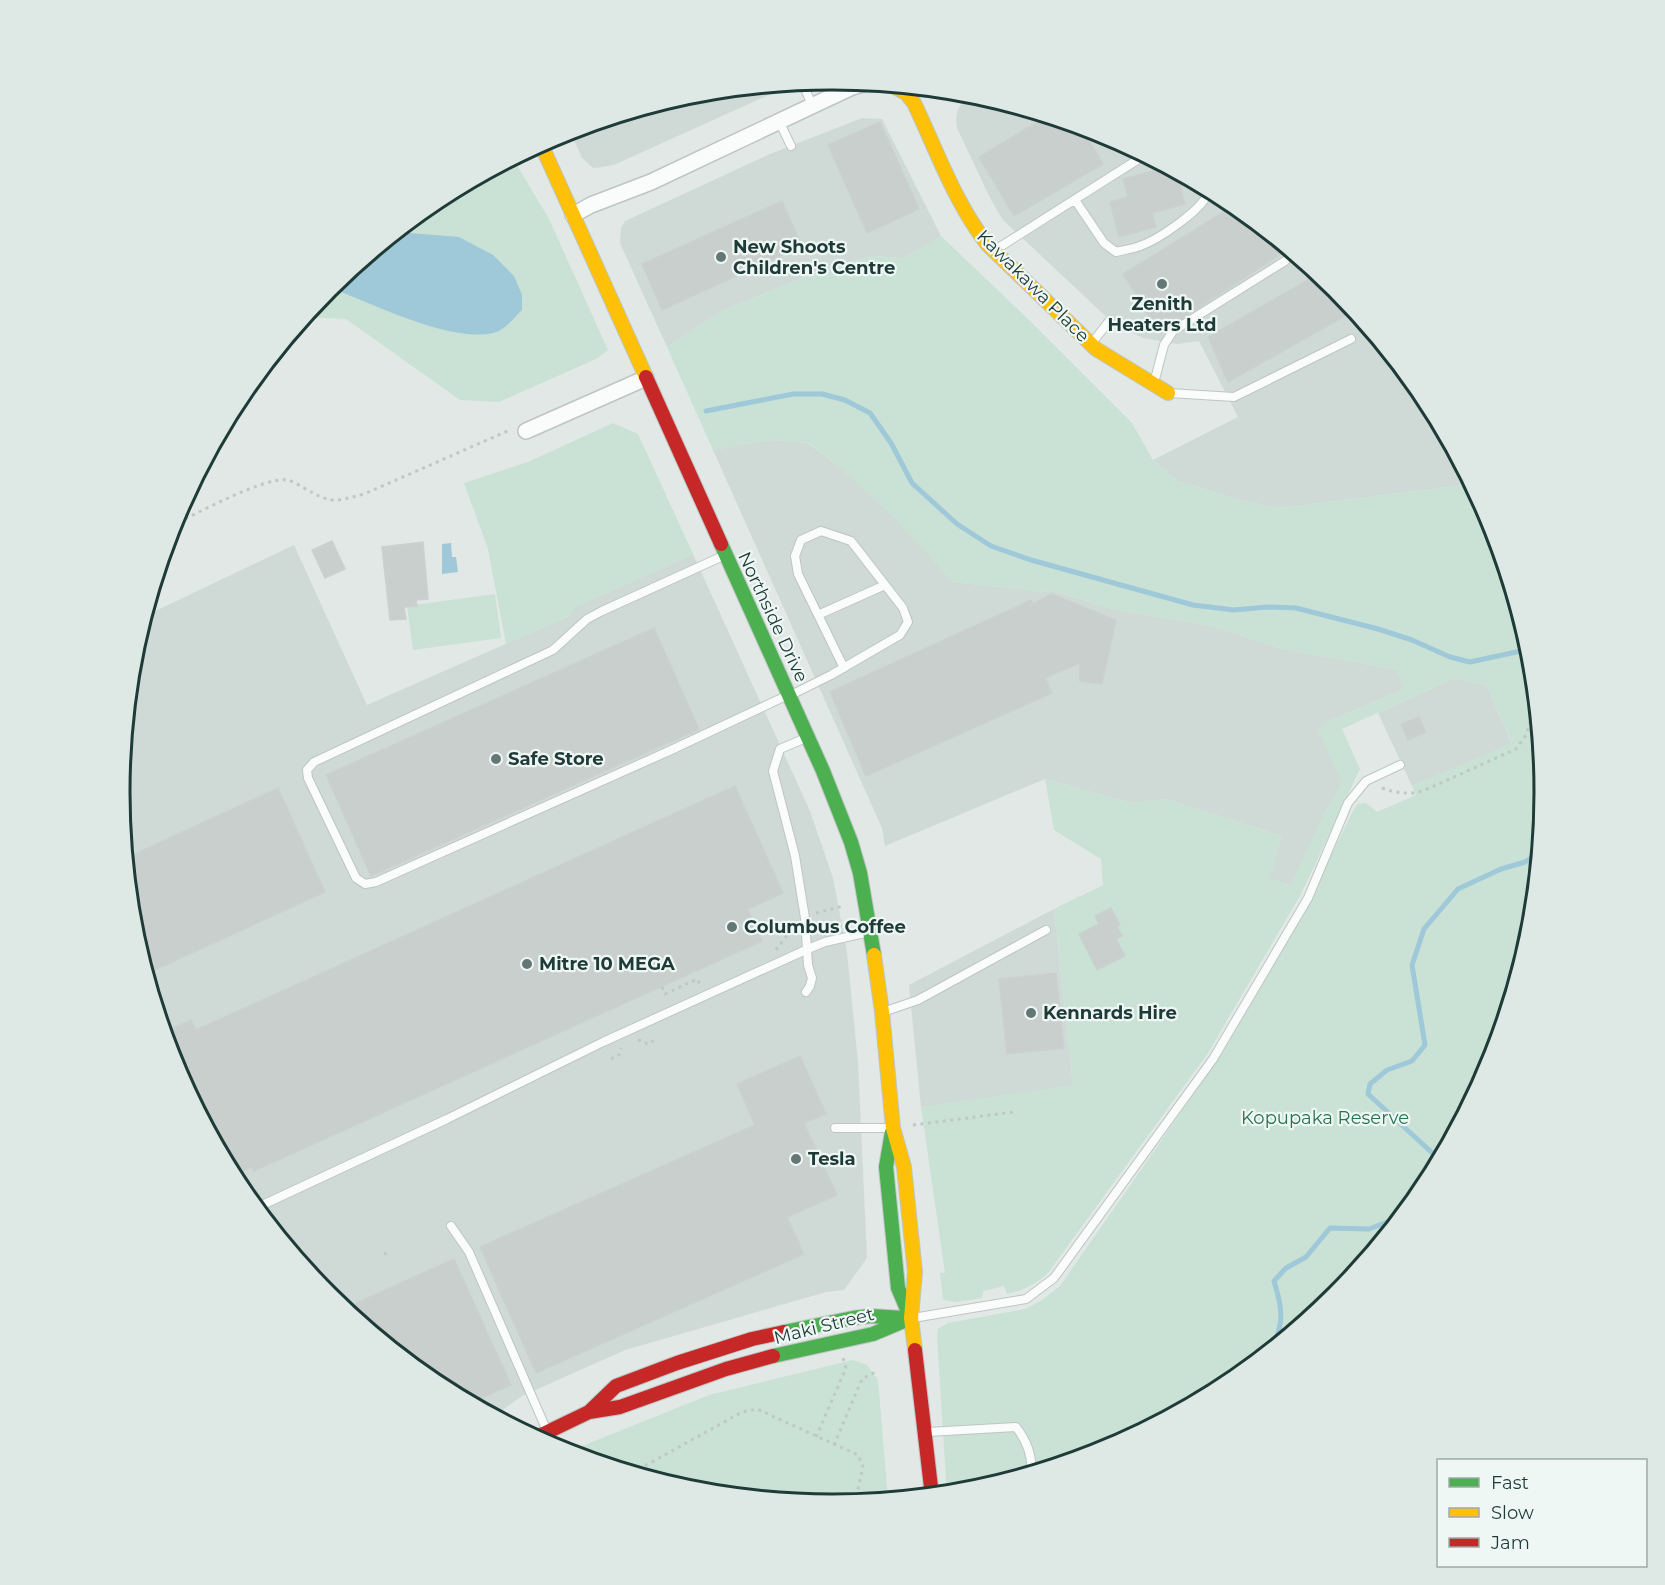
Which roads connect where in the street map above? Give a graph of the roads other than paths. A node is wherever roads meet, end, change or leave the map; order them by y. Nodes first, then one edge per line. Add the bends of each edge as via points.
1 (806, 91) edge
2 (844, 91) edge
3 (907, 95) edge
4 (812, 105) junction
5 (779, 121) junction
6 (791, 146) dead end
7 (545, 152) edge
8 (1138, 160) edge
9 (1207, 198) edge
10 (1075, 200) junction
11 (573, 215) junction
12 (994, 251) junction
13 (1285, 261) dead end
14 (1110, 320) dead end
15 (1351, 339) dead end
16 (1091, 344) junction
17 (646, 378) junction
18 (1154, 384) junction
19 (1168, 393) joint
20 (526, 431) road end
21 (725, 555) junction
22 (885, 585) junction
23 (818, 615) junction
24 (844, 668) junction
25 (789, 695) junction
26 (808, 737) junction
27 (1400, 765) dead end
28 (1046, 930) dead end
29 (871, 932) junction
30 (808, 949) junction
31 (806, 992) dead end
32 (882, 1012) junction
33 (835, 1128) dead end
34 (893, 1128) junction
35 (264, 1204) edge
36 (451, 1226) dead end
37 (911, 1318) junction
38 (589, 1412) junction
39 (539, 1431) edge
40 (925, 1432) junction
41 (545, 1433) edge
42 (1032, 1466) edge
43 (931, 1488) edge

1 - 4 lane
2 - 4 street
3 - 12 street, Kawakawa Place via 962,209
4 - 5 street
5 - 6 lane
5 - 11 street
7 - 11 street, Northside Drive
8 - 10 lane
9 - 10 lane via 1142,246 1116,252 1104,243
10 - 12 lane
11 - 17 street, Northside Drive
12 - 16 street, Kawakawa Place
13 - 18 lane via 1173,331 1164,345
14 - 16 lane
15 - 19 lane via 1234,397
16 - 18 street, Kawakawa Place
17 - 20 street
17 - 21 street, Northside Drive
18 - 19 street, Kawakawa Place
21 - 25 street, Northside Drive
21 - 25 lane via 587,619 553,650 314,762 307,770 308,778 356,878 365,884
22 - 23 lane
22 - 23 lane via 851,541 821,531 801,540 795,556 798,574
22 - 24 lane via 903,608 908,622 900,635
23 - 24 lane
24 - 25 lane
25 - 26 street, Northside Drive
26 - 29 street, Northside Drive via 851,842 861,873
26 - 30 lane via 780,749 773,771 795,856
27 - 37 lane via 1366,781 1348,803 1308,898 1213,1059 1054,1278 1026,1299
28 - 32 lane via 918,1000
29 - 30 lane
29 - 32 street, Northside Drive
30 - 31 lane via 812,978
30 - 35 lane
32 - 34 street, Northside Drive
33 - 34 lane
34 - 37 street, Northside Drive via 904,1167 915,1272
36 - 39 lane via 468,1252
37 - 38 street, Maki Street via 873,1335 765,1359 620,1407
37 - 38 street, Maki Street via 853,1318 752,1339 616,1386
37 - 40 street, Northside Drive
38 - 41 street, Maki Street
40 - 42 lane via 1016,1427 1026,1440
40 - 43 street, Northside Drive

